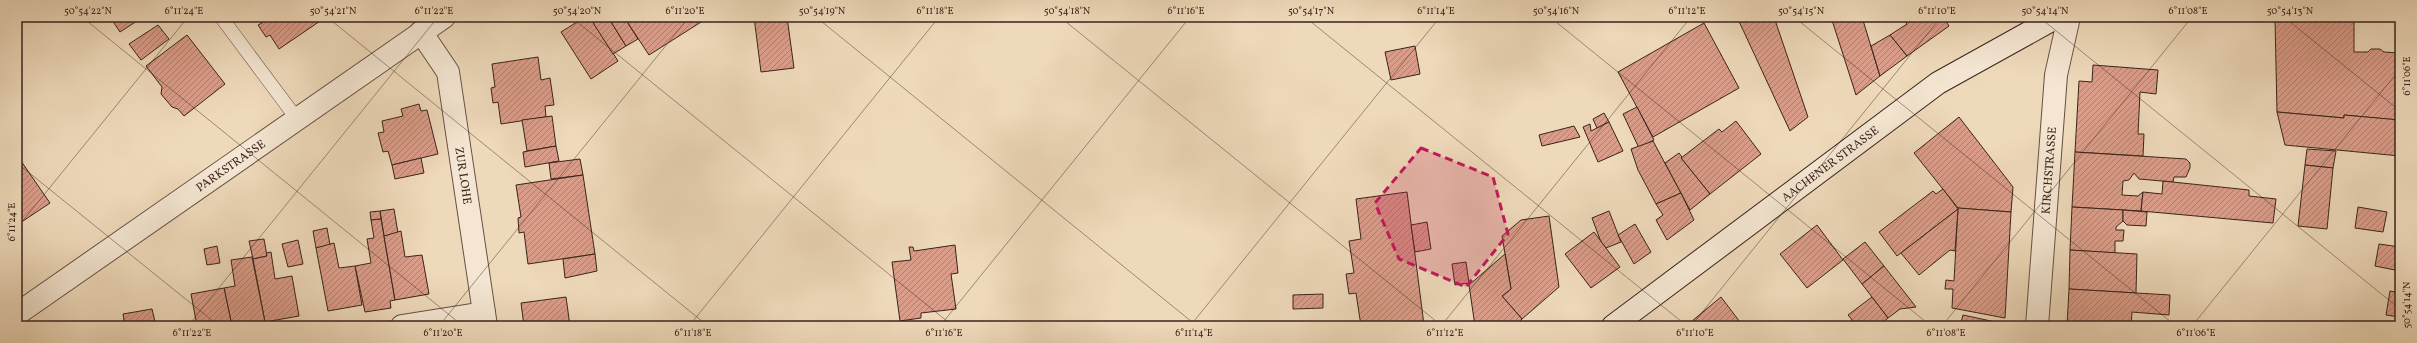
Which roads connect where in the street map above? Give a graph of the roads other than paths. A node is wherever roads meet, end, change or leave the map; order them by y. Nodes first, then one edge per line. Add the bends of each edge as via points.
1 (221, 17) edge
2 (444, 17) edge
3 (2057, 17) edge
4 (2069, 17) edge
5 (422, 32) junction
6 (297, 119) junction
7 (17, 314) edge
8 (485, 319) edge
9 (402, 326) edge
10 (1613, 326) edge
11 (2037, 326) edge

1 - 6 lane
2 - 5 street, PARKSTRASSE
3 - 10 street, AACHENER STRASSE via 1938,83
4 - 11 street, KIRCHSTRASSE via 2056,75
5 - 6 street, PARKSTRASSE
5 - 8 street, ZUR LOHE via 448,72
6 - 7 street, PARKSTRASSE
8 - 9 street

